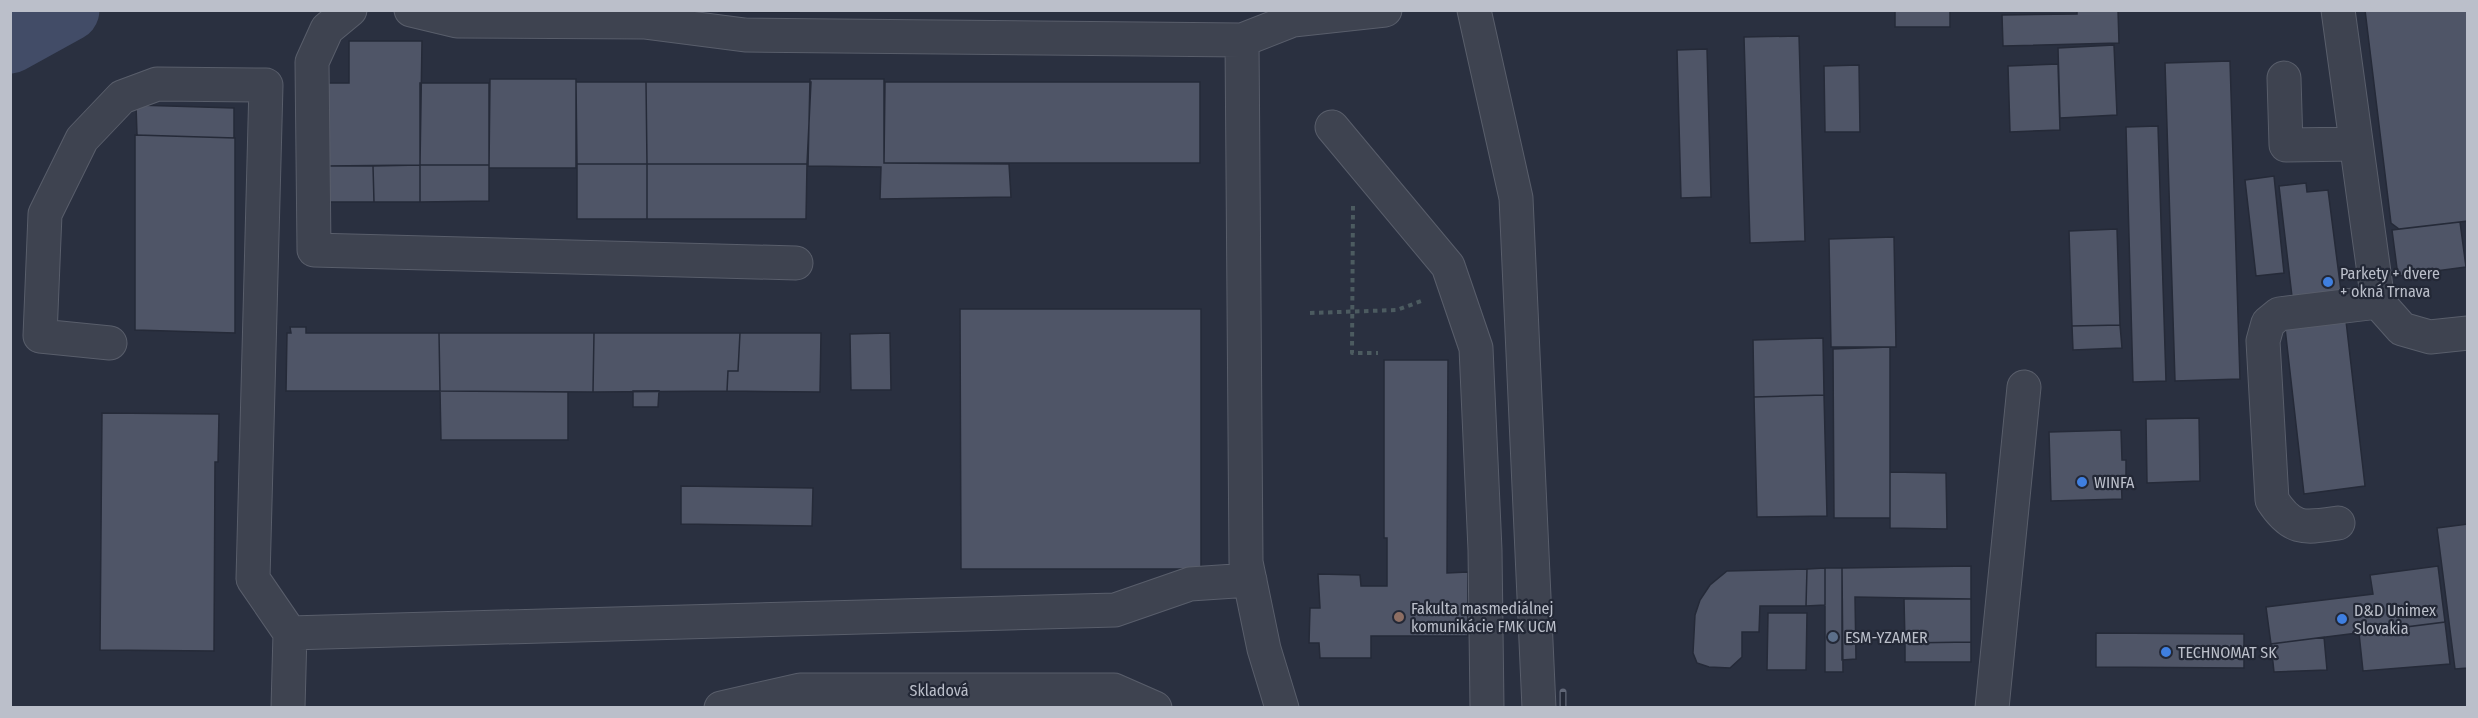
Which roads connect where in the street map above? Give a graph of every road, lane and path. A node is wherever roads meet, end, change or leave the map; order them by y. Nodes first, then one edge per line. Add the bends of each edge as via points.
1 (350, 10) edge
2 (411, 10) edge
3 (1385, 10) edge
4 (1474, 10) edge
5 (2338, 10) edge
6 (1242, 40) junction
7 (2284, 78) dead end
8 (1332, 127) dead end
9 (2356, 144) junction
10 (796, 263) dead end
11 (1352, 264) dead end
12 (1453, 282) junction
13 (2378, 302) junction
14 (1352, 311) junction
15 (1310, 313) dead end
16 (2468, 333) edge
17 (110, 343) dead end
18 (1378, 353) dead end
19 (2024, 387) dead end
20 (2338, 523) dead end
21 (1250, 580) junction
22 (290, 633) junction
23 (753, 704) edge
24 (288, 708) edge
25 (721, 708) edge
26 (1155, 708) edge
27 (1282, 708) edge
28 (1487, 708) edge
29 (1539, 708) edge
30 (1992, 708) edge

1 - 10 street via 327,29 312,62 314,250
2 - 6 street via 457,21 644,22 745,35
3 - 6 street via 1293,20
4 - 29 street via 1516,198
5 - 9 street
6 - 21 street via 1246,562
7 - 9 street via 2286,145
8 - 12 street via 1448,266
9 - 13 street
11 - 14 path
12 - 14 path via 1427,299 1397,310
12 - 28 street via 1476,348
13 - 16 street via 2402,329 2430,338
13 - 20 street via 2279,314 2268,323 2263,341 2272,500 2284,518 2306,527
14 - 15 path
14 - 18 path via 1352,353
17 - 22 street via 40,336 45,214 82,139 122,97 157,84 266,85 253,579
19 - 30 street
21 - 22 street via 1190,584 1114,610
21 - 27 street via 1264,649
22 - 24 street
23 - 25 street, Skladová
23 - 26 street, Skladová via 800,690 1114,690

